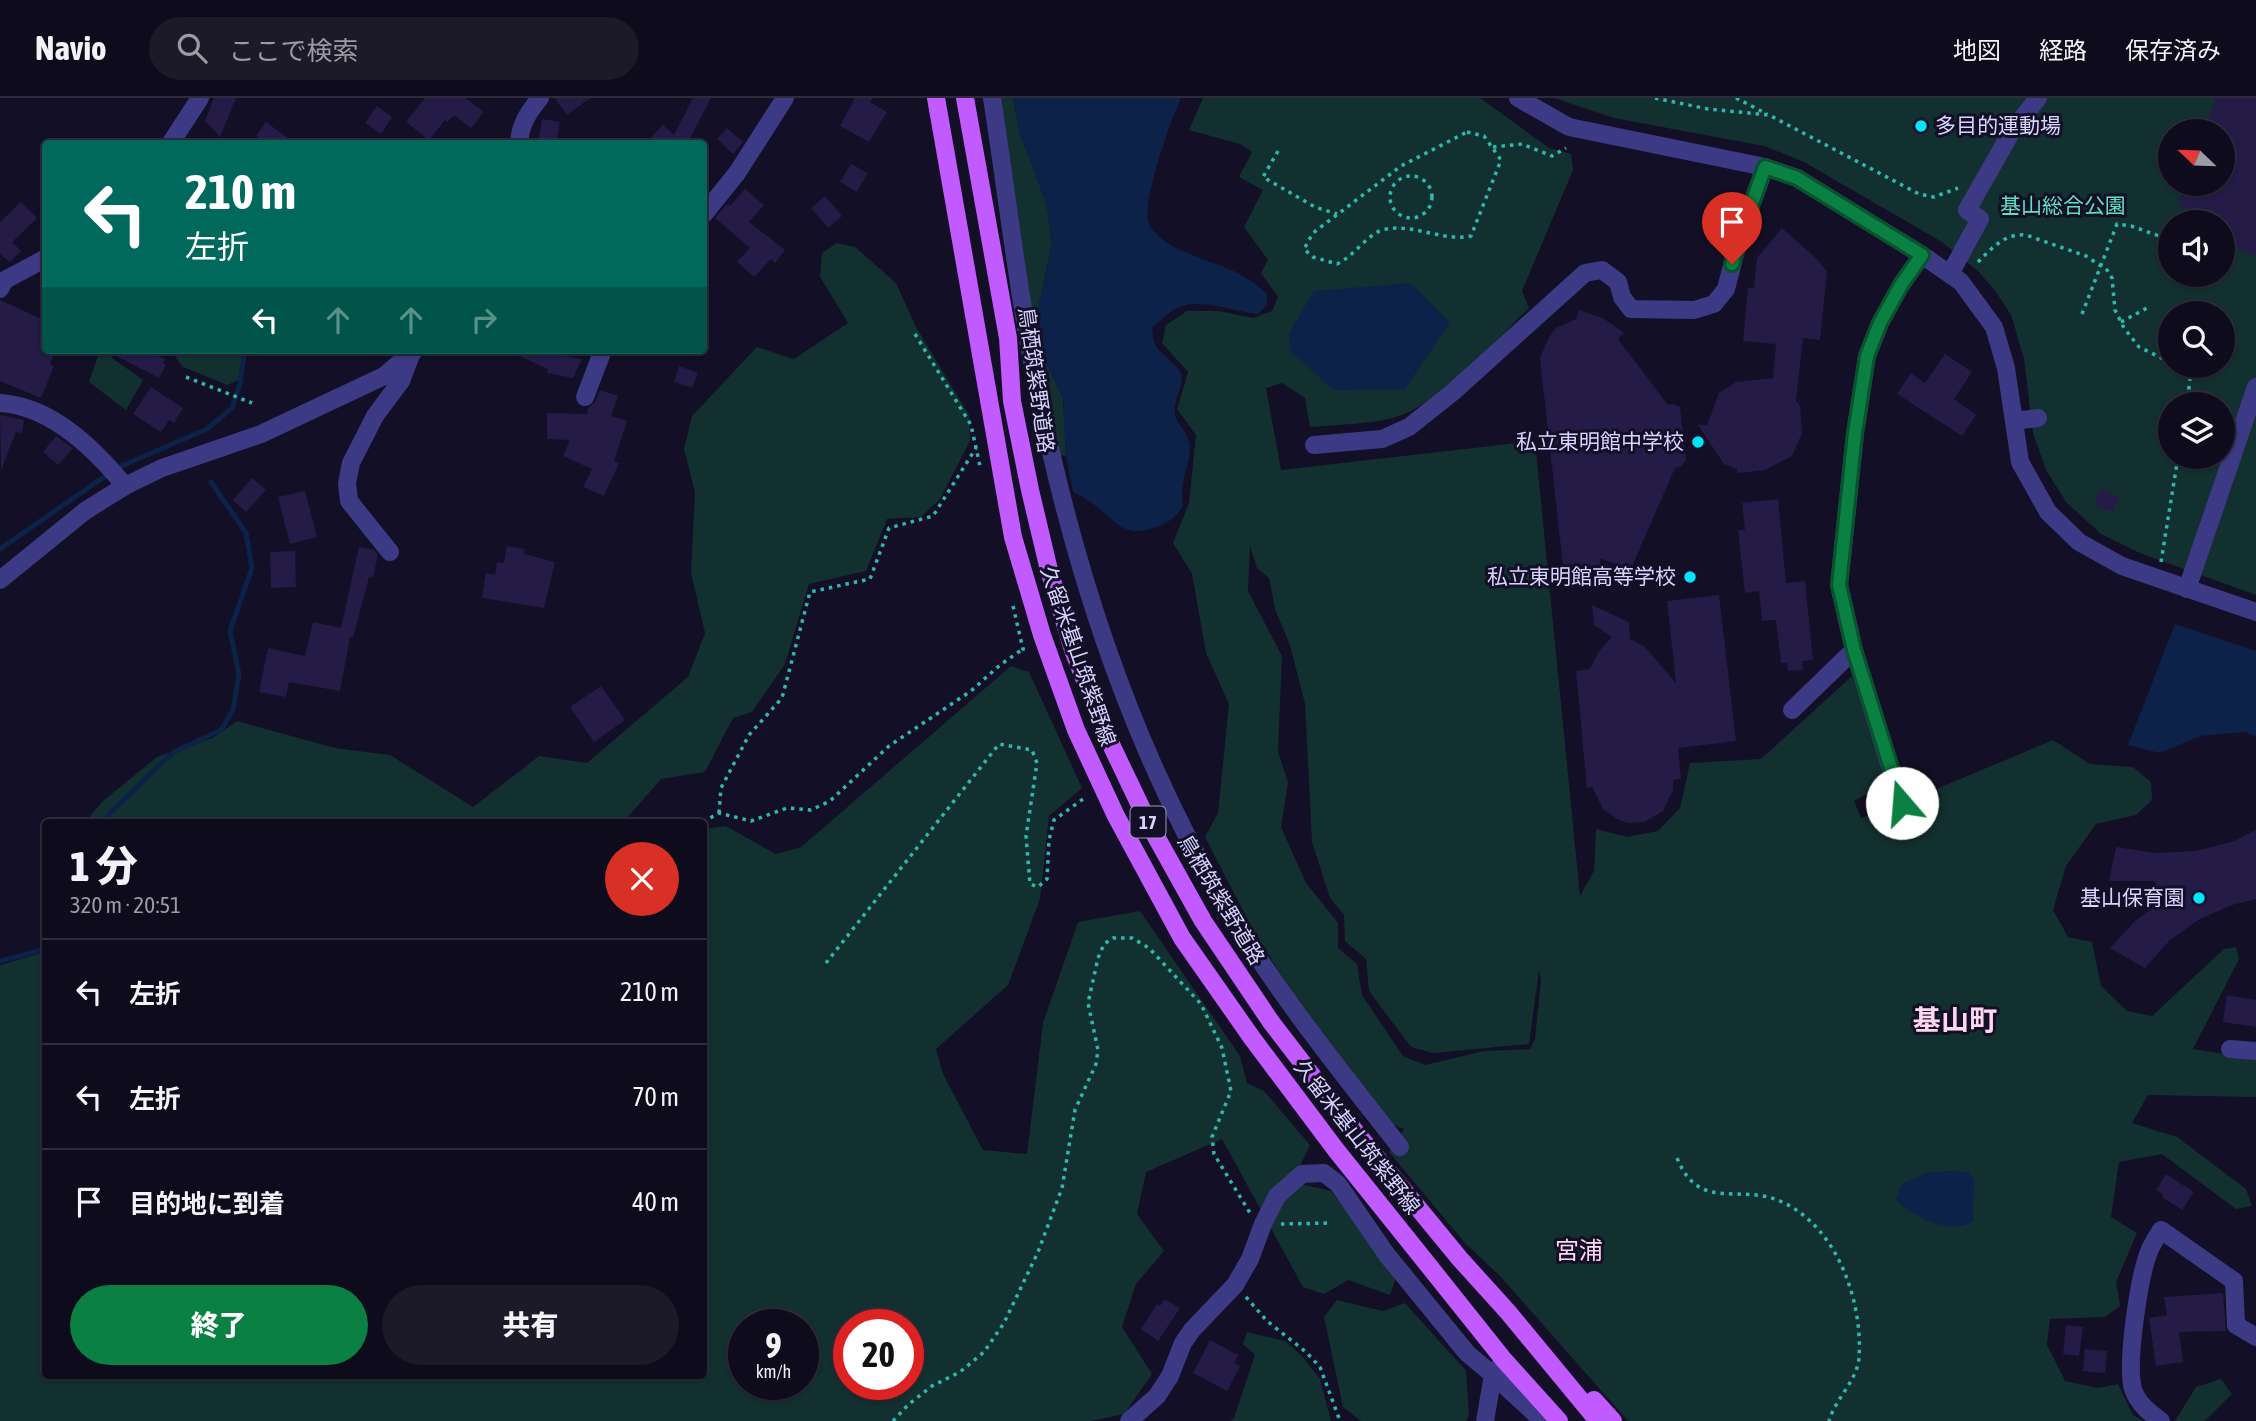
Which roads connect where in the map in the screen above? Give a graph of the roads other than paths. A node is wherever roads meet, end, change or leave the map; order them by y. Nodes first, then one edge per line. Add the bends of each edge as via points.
1 (199, 98) edge
2 (540, 98) edge
3 (785, 98) edge
4 (936, 98) edge
5 (965, 98) edge
6 (992, 98) edge
7 (1518, 98) edge
8 (2038, 98) edge
9 (173, 140) edge
10 (519, 140) edge
11 (1765, 167) junction
12 (707, 210) edge
13 (1922, 255) junction
14 (42, 260) edge
15 (0, 262) edge
16 (1950, 274) junction
17 (15, 275) junction
18 (0, 289) edge
19 (412, 354) edge
20 (413, 354) edge
21 (601, 354) edge
22 (2256, 387) edge
23 (585, 397) dead end
24 (0, 403) edge
25 (2038, 418) dead end
26 (2014, 421) junction
27 (1314, 445) dead end
28 (117, 476) junction
29 (390, 552) dead end
30 (0, 580) edge
31 (2187, 589) junction
32 (2256, 612) edge
33 (1854, 650) junction
34 (1792, 710) dead end
35 (1902, 803) dead end
36 (2230, 1049) dead end
37 (2256, 1051) edge
38 (1400, 1147) dead end
39 (1508, 1312) junction
40 (2256, 1337) edge
41 (1504, 1360) junction
42 (1493, 1375) junction
43 (1129, 1421) edge
44 (1485, 1421) edge
45 (1543, 1421) edge
46 (1558, 1421) edge
47 (1598, 1421) edge
48 (1613, 1421) edge
49 (2161, 1421) edge

1 - 9 street
2 - 10 street via 526,115
3 - 12 street
4 - 41 main road, 久留米基山筑紫野線 / 17 via 1013,537 1076,730 1182,938 1336,1150
5 - 39 main road, 鳥栖筑紫野道路 / 17 via 1030,490 1073,650 1105,734 1203,921 1272,1022 1354,1130
6 - 38 street via 1036,382 1066,510 1125,695 1183,828 1228,910 1293,1009
7 - 11 street via 1569,127
8 - 16 street via 2012,131 1967,211 1980,219
11 - 13 street via 1797,178
11 - 27 street via 1726,289 1714,304 1694,310 1631,309 1618,282 1602,270 1586,273 1409,427 1382,439
13 - 16 street
13 - 33 street via 1880,323 1867,356 1839,585
14 - 17 street
15 - 17 street
16 - 26 street via 1994,327
17 - 18 street
19 - 28 street via 384,376 261,434 162,468
20 - 29 street via 401,381 375,416 346,483 349,501
21 - 23 street
22 - 31 street
24 - 28 street via 40,412 81,440
25 - 26 street
26 - 31 street via 2020,462 2048,512 2079,542 2122,566
28 - 30 street via 85,511
31 - 32 street
33 - 34 street
33 - 35 street
36 - 37 street
39 - 47 main road, 鳥栖筑紫野道路 / 17
39 - 48 main road
40 - 49 street via 2236,1325 2234,1281 2161,1230 2149,1250 2138,1300 2131,1370 2134,1391 2146,1410
41 - 42 street
41 - 45 main road
41 - 46 main road, 久留米基山筑紫野線 / 17
42 - 43 street via 1467,1353 1387,1255 1338,1184 1324,1173 1302,1174 1277,1196 1235,1285 1192,1330 1157,1396
42 - 44 street
42 - 45 street

